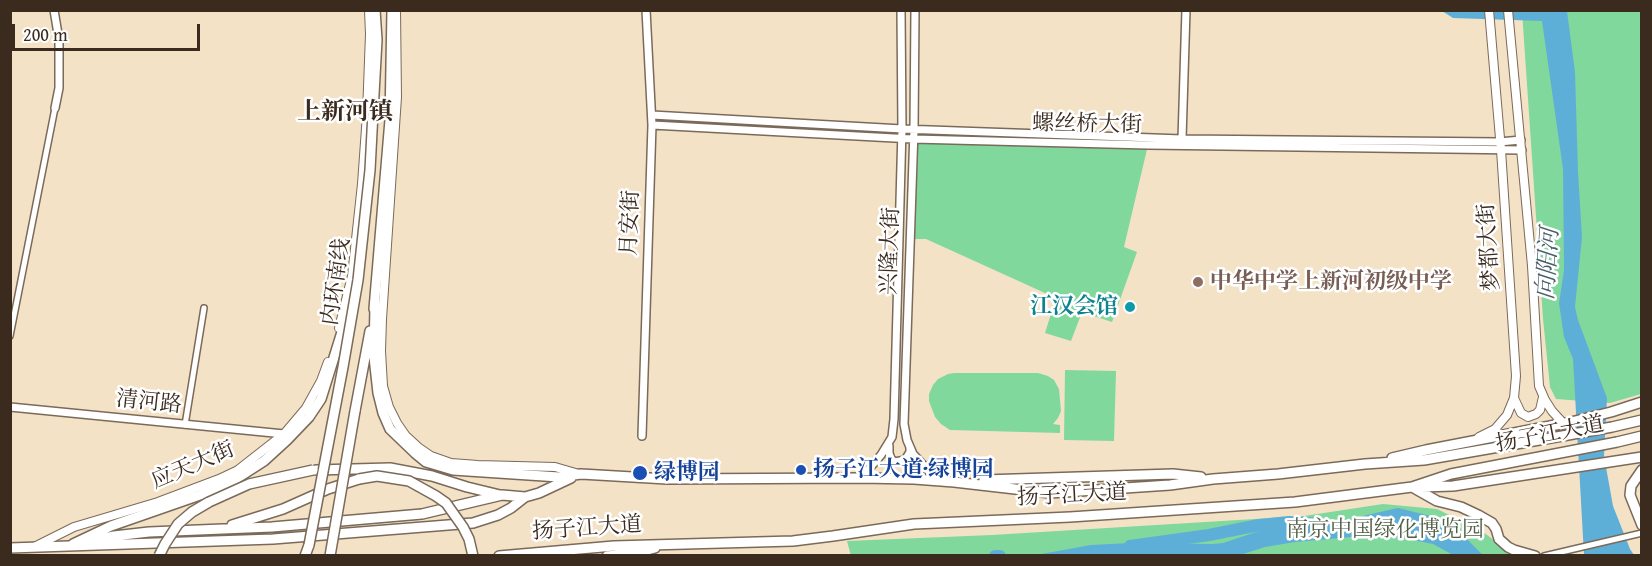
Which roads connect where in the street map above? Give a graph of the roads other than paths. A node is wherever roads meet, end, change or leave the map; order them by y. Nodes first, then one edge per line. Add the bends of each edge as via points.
1 (54, 10) edge
2 (369, 10) edge
3 (375, 10) edge
4 (394, 10) edge
5 (646, 10) edge
6 (900, 10) edge
7 (915, 10) edge
8 (1186, 10) edge
9 (1489, 10) edge
10 (1508, 10) edge
11 (56, 108) joint
12 (652, 115) junction
13 (652, 125) junction
14 (902, 129) junction
15 (914, 130) junction
16 (901, 139) junction
17 (913, 139) junction
18 (1182, 139) junction
19 (1521, 140) junction
20 (1500, 146) junction
21 (1522, 150) junction
22 (358, 280) junction
23 (375, 305) junction
24 (204, 308) dead end
25 (10, 336) edge
26 (1543, 394) junction
27 (1514, 398) junction
28 (1641, 402) edge
29 (10, 407) edge
30 (1641, 420) edge
31 (1567, 422) junction
32 (185, 425) junction
33 (642, 436) dead end
34 (1641, 436) edge
35 (286, 437) junction
36 (892, 438) junction
37 (1452, 445) junction
38 (909, 446) junction
39 (1641, 456) edge
40 (1365, 464) junction
41 (1641, 470) edge
42 (581, 474) junction
43 (861, 478) junction
44 (1213, 479) junction
45 (938, 481) junction
46 (954, 482) junction
47 (1412, 487) junction
48 (502, 495) junction
49 (525, 496) junction
50 (338, 510) junction
51 (1641, 525) edge
52 (215, 530) junction
53 (1641, 533) edge
54 (676, 544) junction
55 (68, 546) junction
56 (34, 547) junction
57 (10, 548) edge
58 (159, 555) edge
59 (307, 555) edge
60 (330, 555) edge
61 (336, 555) edge
62 (473, 555) edge
63 (499, 555) edge
64 (607, 555) edge
65 (1535, 555) edge
66 (1544, 555) edge

1 - 11 street via 59,40
2 - 35 main road, 应天大街 via 366,125 352,276 336,341 321,381
3 - 22 highway, 内环南线, bridge via 370,170
4 - 23 highway, 内环南线 via 390,120
4 - 42 main road via 397,97 381,351 389,407 406,436 431,456 451,463 555,467
5 - 12 street, 月安街
6 - 14 street, 兴隆大街
7 - 15 street, 兴隆大街
8 - 18 street
9 - 20 main road, 梦都大街
10 - 19 main road, 梦都大街
11 - 25 street
12 - 13 street, 月安街
12 - 14 street, 螺丝桥大街
13 - 16 street, 螺丝桥大街
13 - 33 street, 月安街
14 - 15 street, 螺丝桥大街
14 - 16 street, 兴隆大街
15 - 17 street, 兴隆大街
15 - 18 street, 螺丝桥大街
16 - 17 street, 螺丝桥大街
16 - 36 street, 兴隆大街
17 - 20 street, 螺丝桥大街 via 1148,145
17 - 38 street, 兴隆大街 via 904,424
18 - 20 street, 螺丝桥大街
19 - 20 street, 螺丝桥大街
19 - 21 main road, 梦都大街
20 - 21 street, 螺丝桥大街
20 - 27 main road, 梦都大街 via 1516,376
21 - 26 main road, 梦都大街 via 1539,386
22 - 35 highway, bridge via 321,399 309,417
22 - 59 highway, 内环南线, bridge
23 - 42 highway, 扬子江大道 via 374,357 382,413 390,429 415,453 426,462 453,470 559,477
23 - 50 highway, 内环南线, bridge
24 - 32 street
26 - 27 main road via 1540,410 1528,417
26 - 31 main road, 梦都大街 via 1552,411
27 - 37 main road, 梦都大街 via 1495,429
28 - 31 highway
29 - 32 street, 清河路
30 - 40 highway, 扬子江大道 via 1424,460
31 - 37 highway
32 - 35 street, 清河路
34 - 47 highway, 扬子江大道 via 1451,474
35 - 55 highway via 264,461 233,481
35 - 56 main road, 应天大街 via 219,479 74,527
36 - 38 street via 889,453 895,462 908,457
36 - 43 street
37 - 40 highway
38 - 45 street, 兴隆大街
39 - 47 highway via 1453,486
40 - 44 highway, 扬子江大道
41 - 51 highway via 1630,495
42 - 43 highway, 扬子江大道 via 655,479
42 - 49 highway, 扬子江大道
43 - 45 highway, 扬子江大道
44 - 46 highway via 1173,474
44 - 46 highway, 扬子江大道 via 1050,493
45 - 46 highway, 扬子江大道
47 - 54 highway, 扬子江大道 via 1295,502 914,524 793,541
47 - 65 highway via 1437,501 1478,515 1492,523 1499,540 1508,547
48 - 49 highway, 扬子江大道
48 - 52 highway, 扬子江大道 via 423,514
48 - 58 highway, bridge via 390,468 313,470 249,484 209,502 178,524
49 - 55 highway, 扬子江大道 via 498,515 473,523 273,539
50 - 60 highway, 内环南线, bridge
50 - 61 highway, bridge
52 - 55 highway, 扬子江大道 via 149,532
52 - 62 highway, bridge via 283,509 328,489 377,476 409,481 436,496 463,527
53 - 66 street
54 - 63 highway, 扬子江大道
54 - 64 highway
55 - 56 highway, 扬子江大道
56 - 57 highway, 扬子江大道

